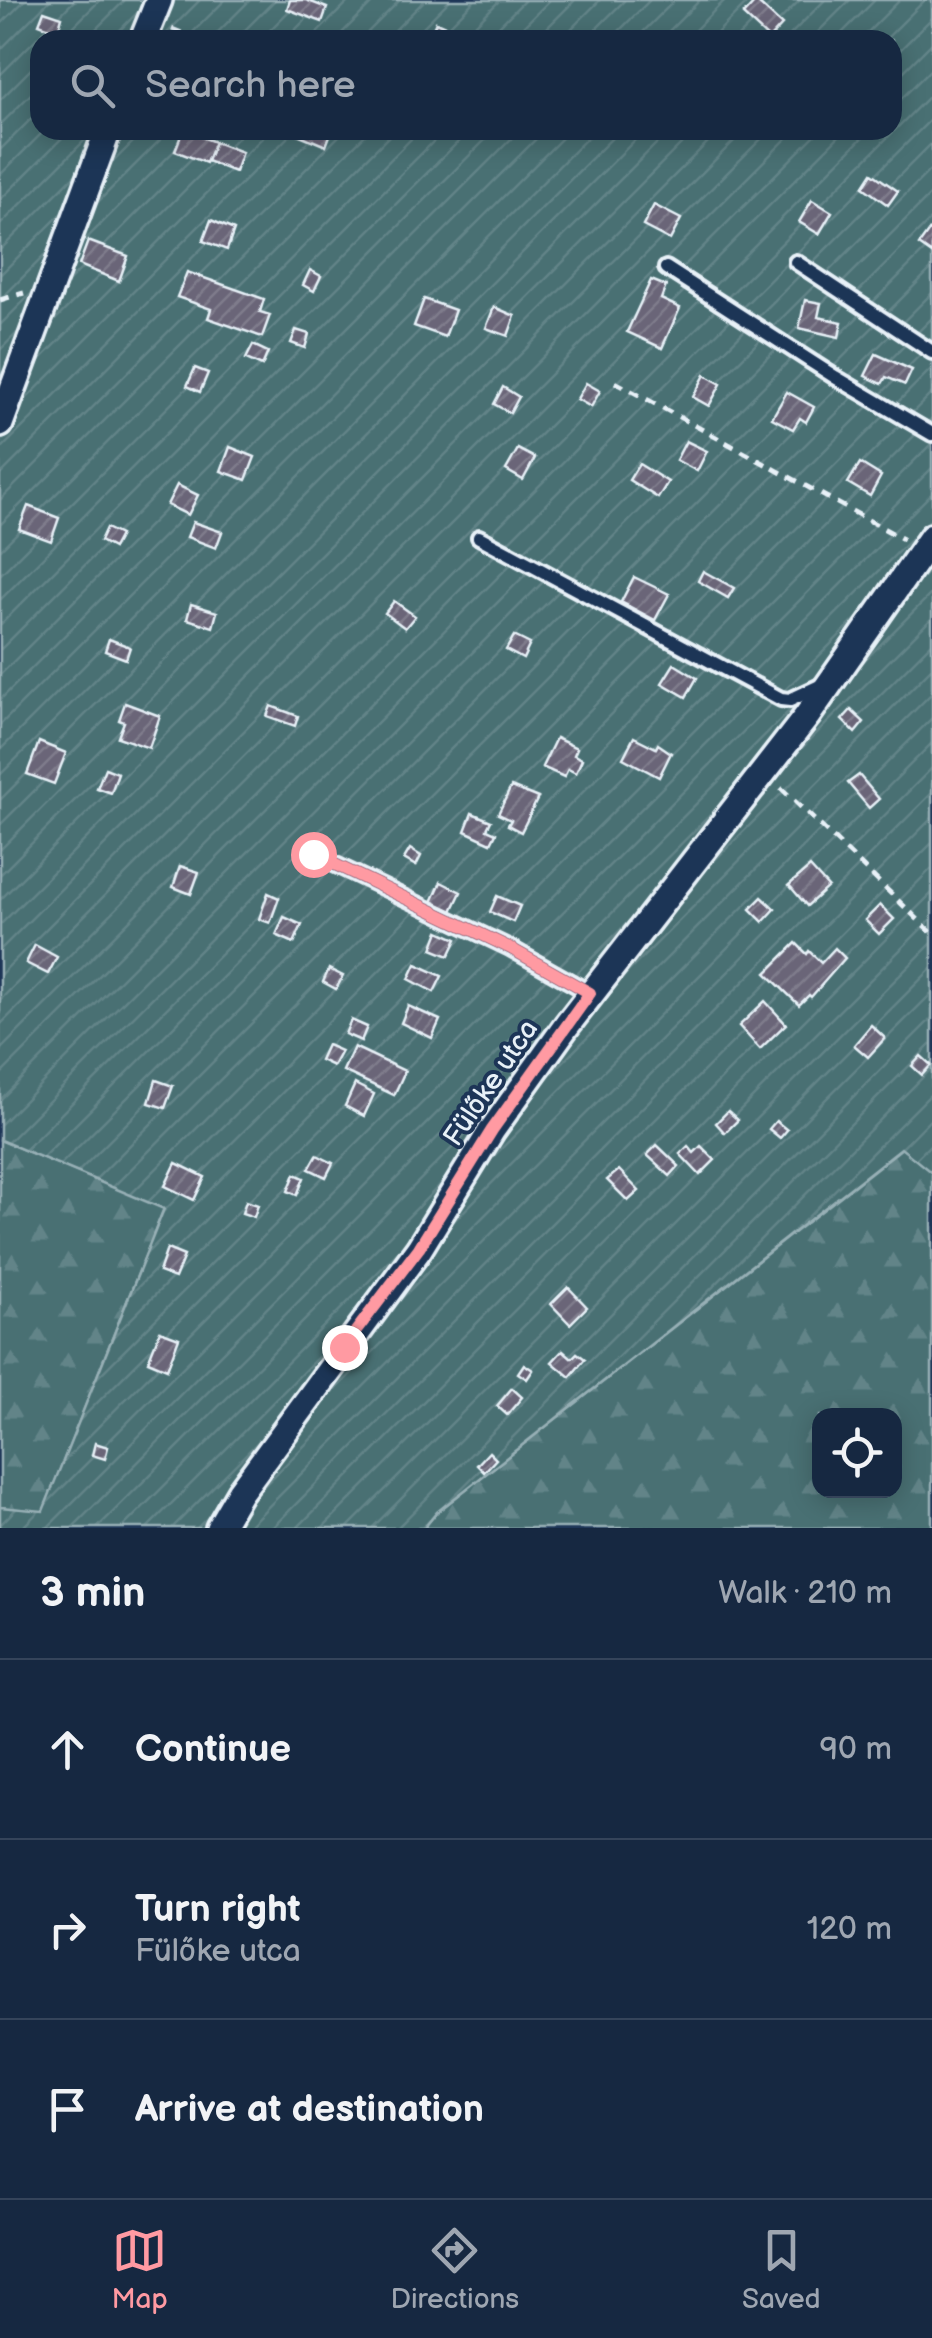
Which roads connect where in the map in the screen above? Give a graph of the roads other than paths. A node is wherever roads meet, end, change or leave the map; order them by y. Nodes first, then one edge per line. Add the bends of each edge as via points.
1 (159, 0) edge
2 (147, 30) edge
3 (104, 140) edge
4 (796, 262) dead end
5 (666, 268) dead end
6 (932, 352) edge
7 (0, 424) edge
8 (932, 434) edge
9 (479, 537) dead end
10 (928, 543) edge
11 (834, 679) junction
12 (313, 854) dead end
13 (590, 993) junction
14 (218, 1528) edge

1 - 2 street
3 - 7 street
4 - 6 lane
5 - 8 lane
9 - 11 lane via 780,699
10 - 11 street, Fülőke utca
11 - 13 street, Fülőke utca
12 - 13 lane
13 - 14 street, Fülőke utca via 492,1130 419,1248

